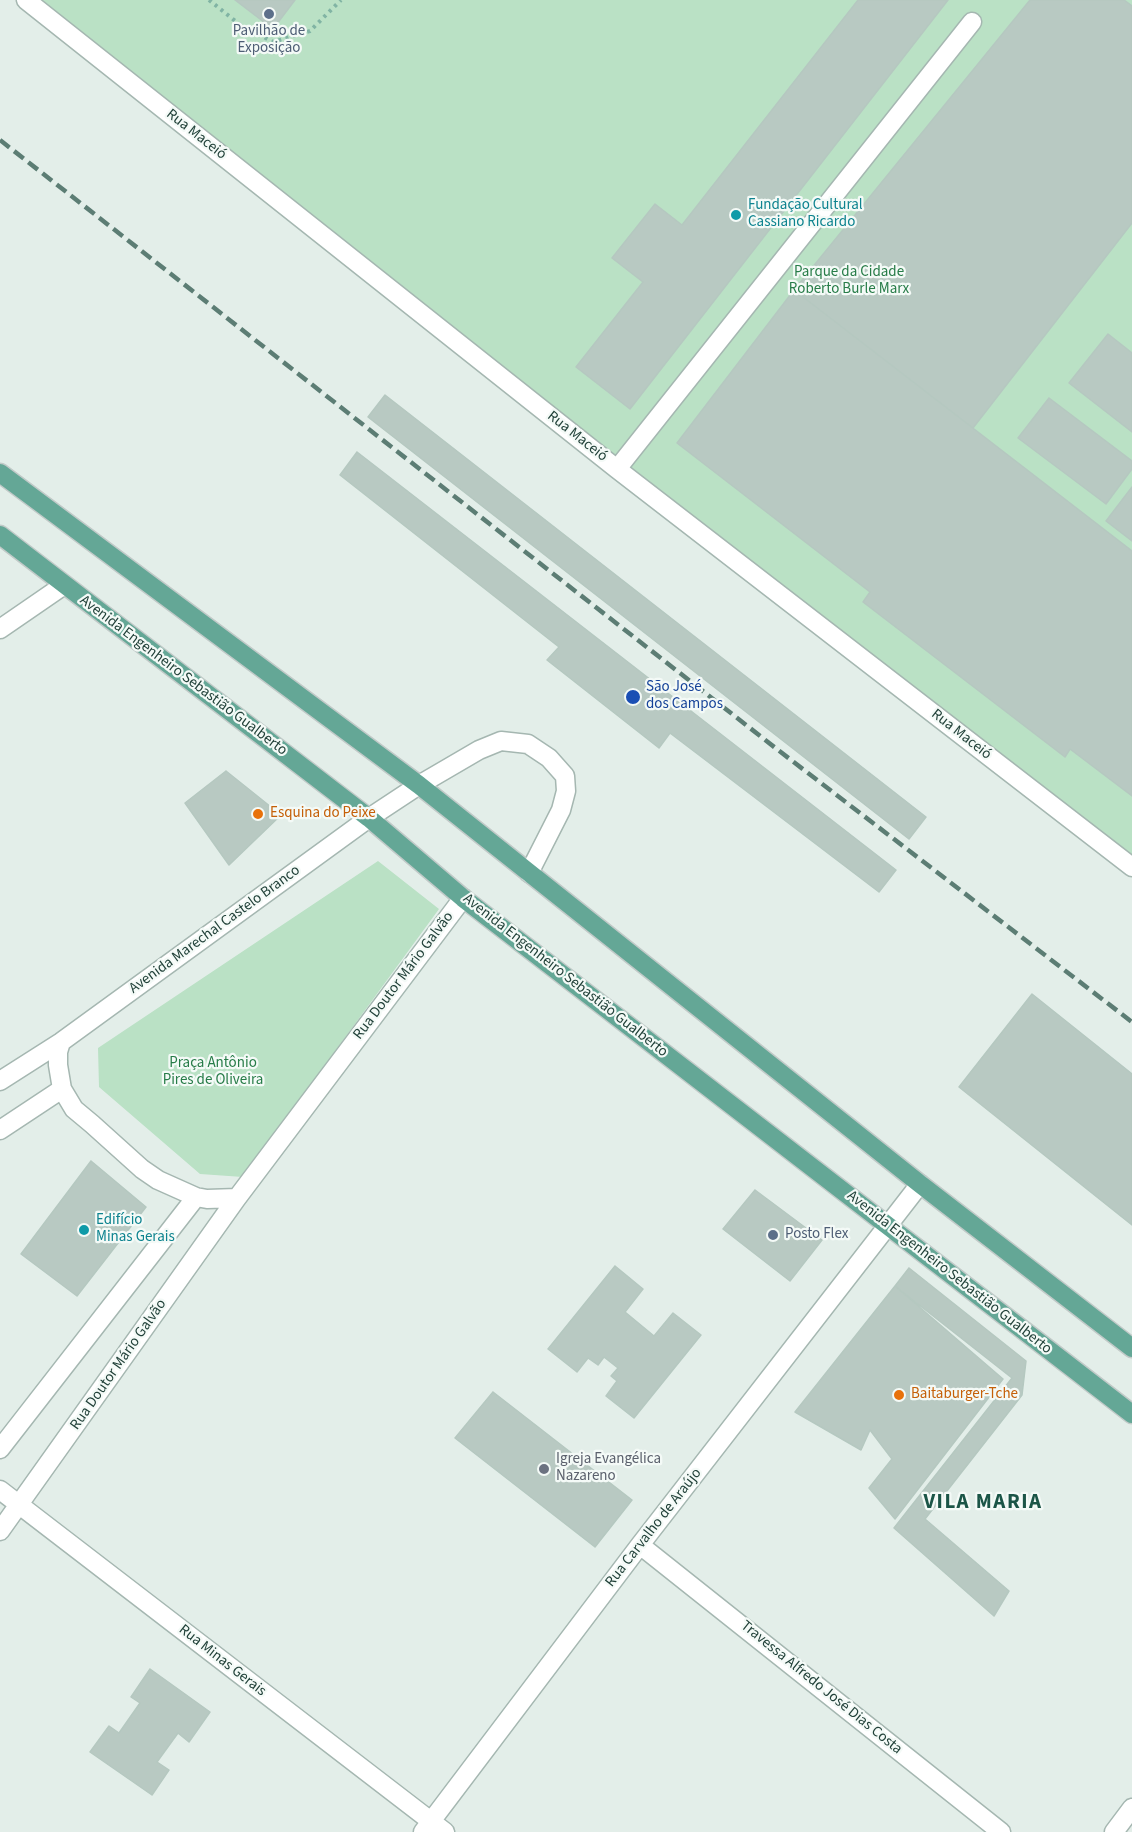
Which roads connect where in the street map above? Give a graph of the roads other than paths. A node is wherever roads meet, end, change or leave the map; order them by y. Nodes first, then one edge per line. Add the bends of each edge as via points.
1 (26, 0) edge
2 (972, 22) dead end
3 (617, 469) junction
4 (0, 473) edge
5 (0, 535) edge
6 (64, 585) junction
7 (0, 629) edge
8 (419, 785) junction
9 (369, 818) junction
10 (1132, 867) edge
11 (529, 873) junction
12 (463, 897) junction
13 (61, 1042) junction
14 (0, 1081) edge
15 (62, 1089) junction
16 (0, 1130) edge
17 (920, 1184) junction
18 (196, 1197) junction
19 (237, 1198) junction
20 (888, 1227) junction
21 (1132, 1348) edge
22 (1132, 1414) edge
23 (0, 1449) edge
24 (0, 1490) edge
25 (20, 1506) junction
26 (0, 1532) edge
27 (640, 1545) junction
28 (1132, 1808) edge
29 (433, 1828) edge
30 (1001, 1832) edge
31 (1114, 1832) edge

1 - 3 street, Rua Maceió
2 - 3 street
3 - 10 street, Rua Maceió
4 - 8 main road
5 - 6 main road, Avenida Engenheiro Sebastião Gualberto
6 - 7 street
6 - 9 main road, Avenida Engenheiro Sebastião Gualberto
8 - 9 street, Avenida Marechal Castelo Branco
8 - 11 main road
8 - 11 street, Avenida Marechal Castelo Branco via 501,741 528,744 549,758 565,776 566,791 561,810
9 - 12 main road, Avenida Engenheiro Sebastião Gualberto
9 - 13 street, Avenida Marechal Castelo Branco
11 - 17 main road
12 - 19 street, Rua Doutor Mário Galvão
12 - 20 main road, Avenida Engenheiro Sebastião Gualberto
13 - 14 street, Avenida Marechal Castelo Branco
13 - 15 street via 58,1065
15 - 16 street
15 - 18 street via 74,1109 142,1169
17 - 20 street, Rua Carvalho de Araújo
17 - 21 main road
18 - 19 street
18 - 23 street
19 - 25 street, Rua Doutor Mário Galvão
20 - 22 main road, Avenida Engenheiro Sebastião Gualberto
20 - 27 street, Rua Carvalho de Araújo
24 - 25 street, Rua Minas Gerais
25 - 26 street, Rua Doutor Mário Galvão
25 - 29 street, Rua Minas Gerais
27 - 29 street, Rua Carvalho de Araújo
27 - 30 street, Travessa Alfredo José Dias Costa
28 - 31 street

